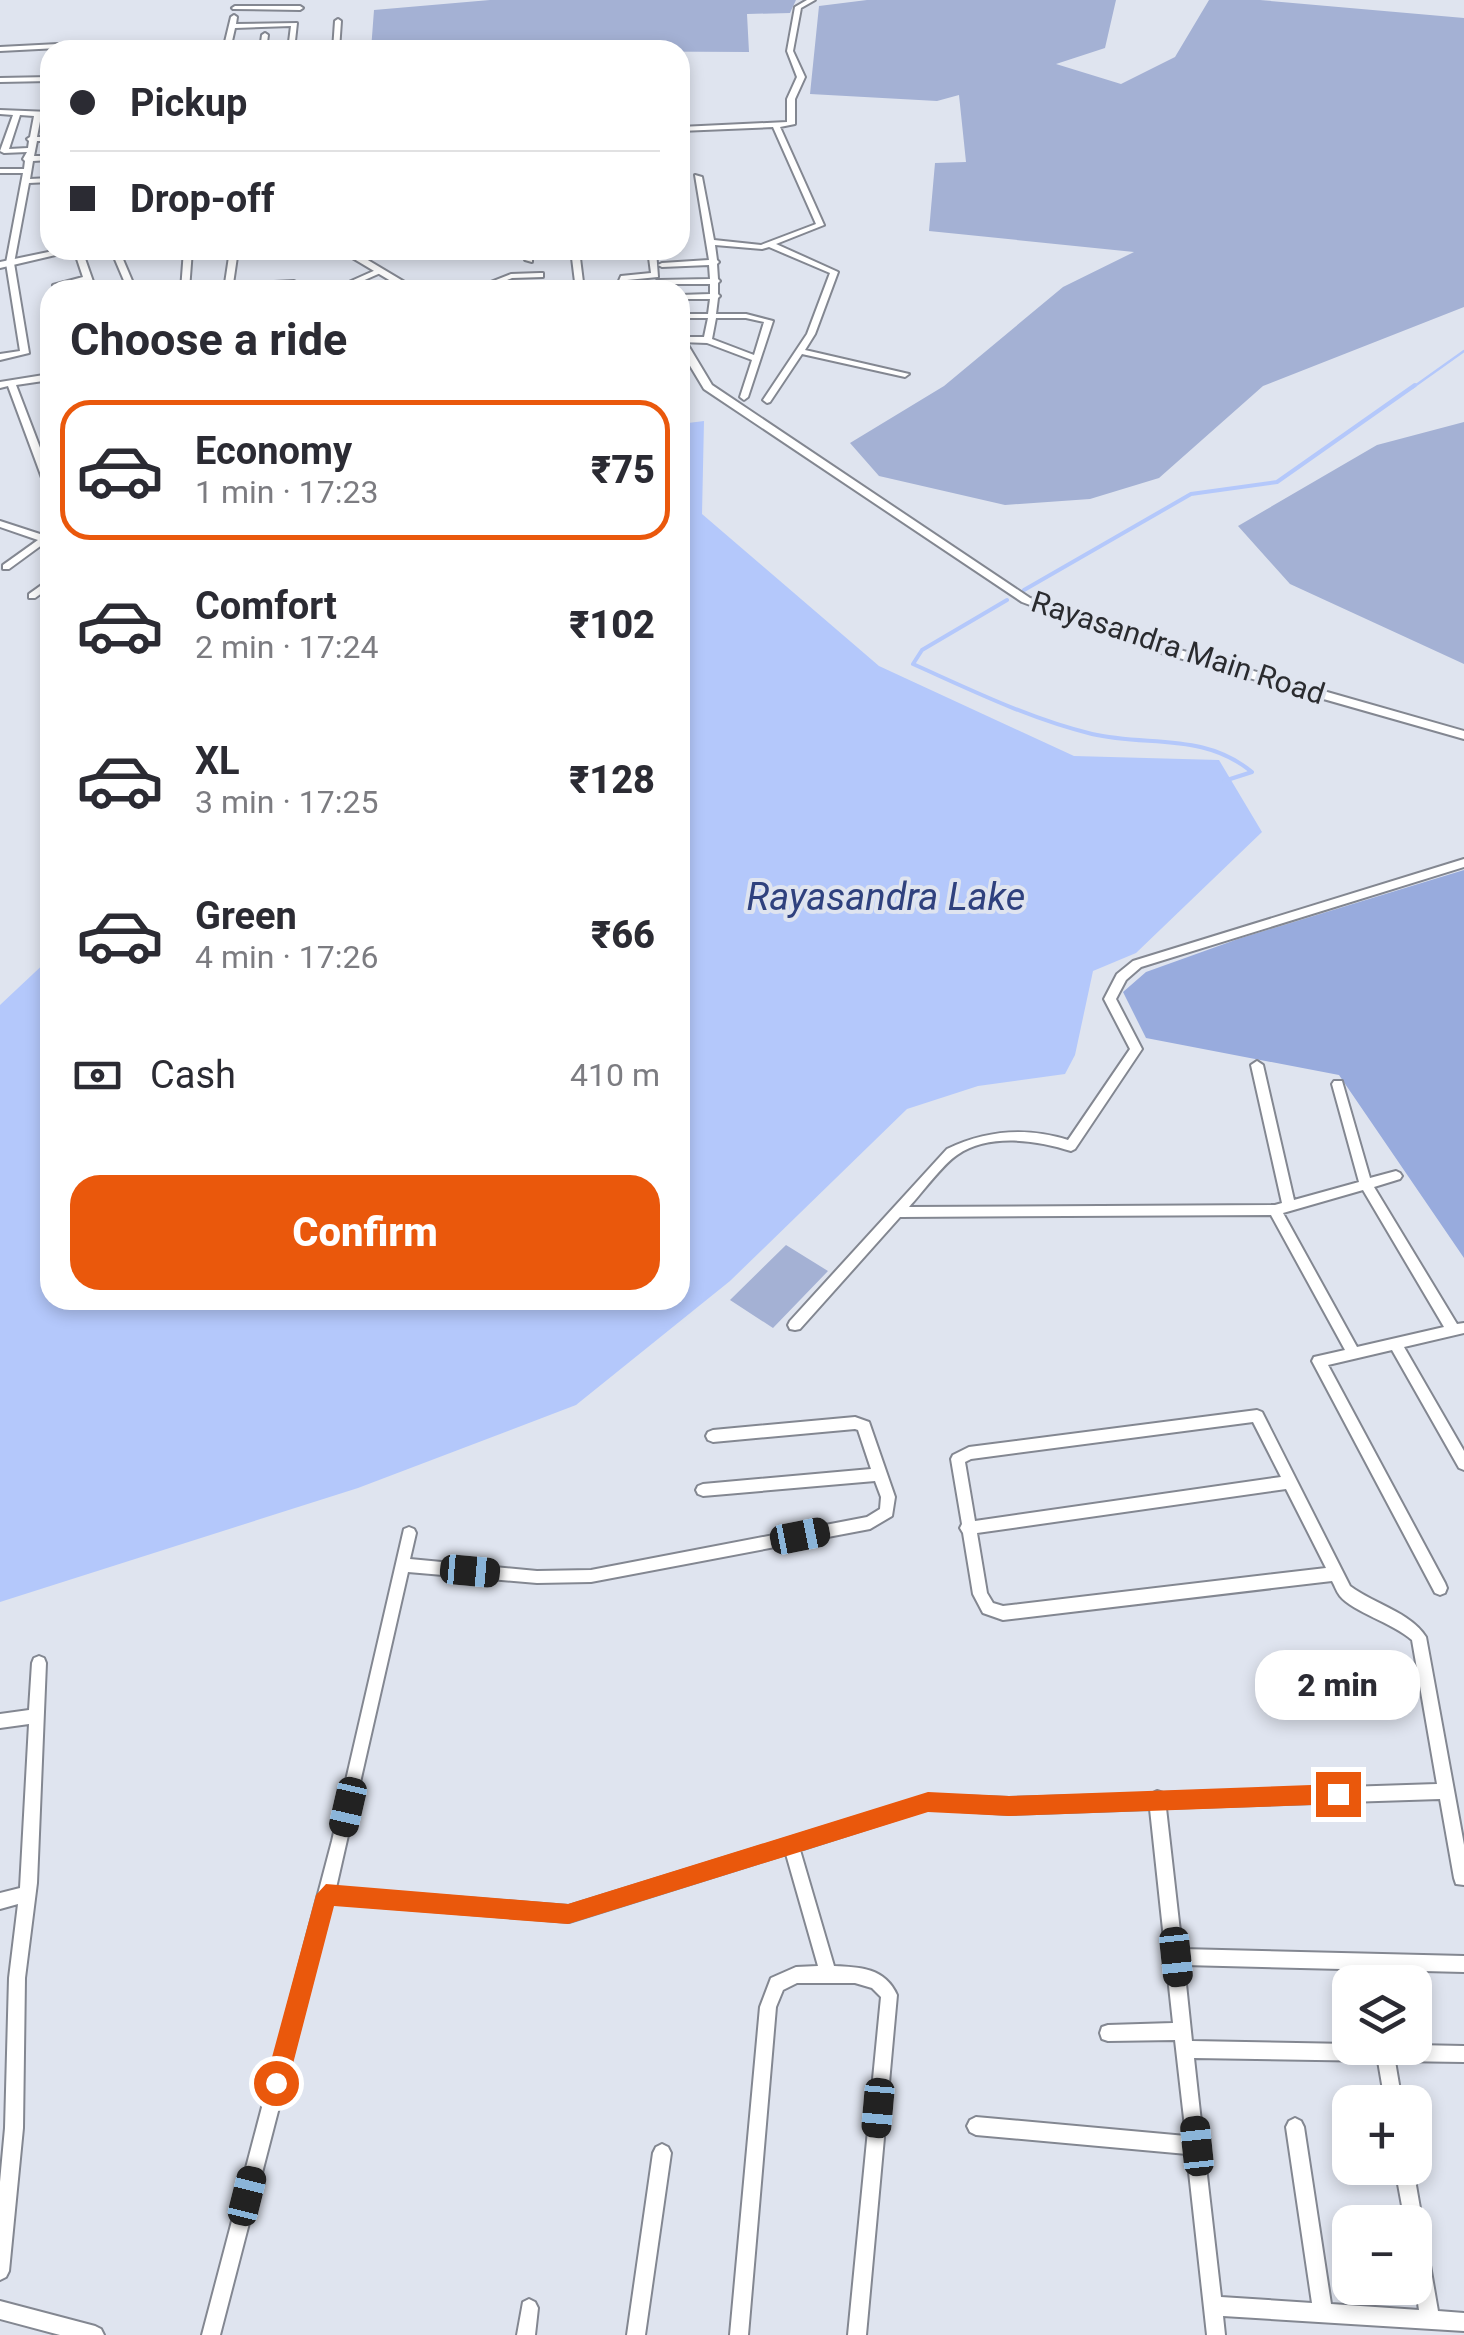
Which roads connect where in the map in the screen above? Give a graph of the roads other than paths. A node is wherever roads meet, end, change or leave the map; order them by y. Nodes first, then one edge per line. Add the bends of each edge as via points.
1 (812, 0) edge
2 (235, 4) edge
3 (300, 8) dead end
4 (338, 21) dead end
5 (233, 26) junction
6 (266, 35) dead end
7 (229, 40) edge
8 (265, 40) edge
9 (293, 40) edge
10 (337, 40) edge
11 (40, 47) edge
12 (0, 48) edge
13 (0, 80) edge
14 (40, 80) edge
15 (0, 112) edge
16 (17, 113) junction
17 (38, 114) joint
18 (776, 125) junction
19 (690, 129) edge
20 (32, 139) junction
21 (40, 139) edge
22 (2, 152) edge
23 (28, 154) junction
24 (40, 156) edge
25 (26, 170) junction
26 (0, 172) edge
27 (698, 177) dead end
28 (40, 180) edge
29 (25, 181) junction
30 (712, 242) junction
31 (772, 245) junction
32 (40, 257) edge
33 (80, 260) edge
34 (362, 260) edge
35 (653, 260) edge
36 (715, 262) junction
37 (5, 264) edge
38 (662, 264) dead end
39 (381, 271) junction
40 (540, 275) dead end
41 (88, 278) joint
42 (78, 280) edge
43 (359, 280) edge
44 (396, 280) edge
45 (502, 280) edge
46 (623, 280) edge
47 (716, 280) junction
48 (690, 281) edge
49 (716, 296) junction
50 (690, 297) edge
51 (690, 316) edge
52 (713, 316) junction
53 (18, 326) junction
54 (0, 329) edge
55 (690, 340) edge
56 (708, 340) junction
57 (799, 352) junction
58 (690, 357) edge
59 (0, 358) edge
60 (755, 358) junction
61 (905, 374) dead end
62 (40, 379) edge
63 (5, 384) edge
64 (744, 397) dead end
65 (767, 400) dead end
66 (40, 463) edge
67 (0, 524) edge
68 (40, 535) edge
69 (40, 542) edge
70 (6, 567) dead end
71 (40, 590) edge
72 (32, 596) dead end
73 (1464, 735) edge
74 (1464, 863) edge
75 (1257, 1064) dead end
76 (1338, 1084) dead end
77 (1396, 1176) dead end
78 (1366, 1184) junction
79 (1282, 1208) junction
80 (897, 1212) junction
81 (796, 1326) dead end
82 (1458, 1329) edge
83 (1395, 1344) junction
84 (1354, 1353) junction
85 (713, 1436) dead end
86 (1464, 1464) edge
87 (881, 1474) junction
88 (1290, 1482) junction
89 (703, 1490) dead end
90 (966, 1528) junction
91 (409, 1532) dead end
92 (402, 1565) junction
93 (1334, 1574) junction
94 (1440, 1588) dead end
95 (39, 1663) dead end
96 (36, 1716) junction
97 (0, 1721) edge
98 (1448, 1791) junction
99 (1157, 1798) junction
100 (791, 1845) junction
101 (1462, 1878) edge
102 (28, 1894) junction
103 (326, 1895) junction
104 (0, 1901) edge
105 (1176, 1957) junction
106 (1464, 1964) edge
107 (828, 1974) junction
108 (1108, 2032) dead end
109 (1185, 2040) junction
110 (1332, 2050) edge
111 (1432, 2054) edge
112 (1464, 2054) edge
113 (976, 2126) dead end
114 (1296, 2127) dead end
115 (1197, 2146) junction
116 (662, 2152) dead end
117 (0, 2271) edge
118 (1428, 2305) edge
119 (1214, 2306) junction
120 (529, 2308) dead end
121 (0, 2310) edge
122 (1322, 2314) junction
123 (1430, 2320) junction
124 (1464, 2322) edge
125 (94, 2335) edge
126 (211, 2335) edge
127 (526, 2335) edge
128 (636, 2335) edge
129 (739, 2335) edge
130 (857, 2335) edge
131 (1216, 2335) edge

1 - 18 street via 798,6 790,51 801,77 791,98 792,122
2 - 3 street
2 - 5 street
4 - 10 street
5 - 7 street
5 - 9 street via 295,24
6 - 8 street
11 - 12 street
13 - 14 street
15 - 16 street
16 - 17 street
16 - 22 street
17 - 20 street
18 - 19 street
18 - 31 street via 820,225
20 - 21 street
20 - 23 street
22 - 23 street
23 - 24 street
23 - 25 street
25 - 26 street
25 - 29 street
27 - 30 street
28 - 29 street
29 - 37 street
30 - 31 street
30 - 36 street
31 - 57 street via 834,272
32 - 37 street
33 - 41 street
34 - 39 street
35 - 46 street via 655,275
36 - 38 street
36 - 47 street
37 - 53 street
39 - 43 street
39 - 44 street
40 - 45 street via 509,272
41 - 42 street
47 - 48 street
47 - 49 street
49 - 50 street
49 - 52 street
51 - 52 street
52 - 56 street
52 - 60 street via 770,321
53 - 54 street
53 - 59 street via 26,358
55 - 56 street
56 - 60 street
57 - 61 street
57 - 65 street
58 - 73 street, Rayasandra Main Road via 708,387 1007,591 1130,639
60 - 64 street
62 - 63 street
63 - 66 street
67 - 68 street
69 - 70 street
71 - 72 street
74 - 80 street via 1137,964 1110,999 1136,1048 1070,1146 1028,1136 974,1142 951,1152
75 - 79 street
76 - 78 street
77 - 78 street
78 - 79 street
78 - 82 street
79 - 80 street
79 - 84 street
80 - 81 street
82 - 83 street
83 - 84 street
83 - 86 street
84 - 94 street via 1319,1361
85 - 87 street via 855,1423 871,1437
87 - 89 street
87 - 92 street via 887,1512 870,1524 591,1576
88 - 90 street
88 - 90 street via 1257,1416 1247,1415 969,1453 958,1458 956,1468
88 - 93 street
90 - 93 street via 980,1594 988,1608 1003,1613
91 - 92 street
92 - 103 street
93 - 98 street via 1358,1602 1402,1619 1419,1636
95 - 96 street
96 - 97 street
96 - 102 street
98 - 99 street
98 - 101 street
99 - 100 street via 1009,1806 928,1802
99 - 105 street
100 - 103 street via 568,1914
100 - 107 street
102 - 104 street
102 - 117 street
103 - 126 street
105 - 106 street
105 - 109 street
107 - 129 street via 796,1975 777,1984 768,2007
107 - 130 street via 872,1977 890,1995
108 - 109 street
109 - 110 street
109 - 115 street
111 - 112 street
113 - 115 street
114 - 122 street
115 - 119 street
116 - 128 street
118 - 123 street
119 - 122 street
119 - 131 street
120 - 127 street
121 - 125 street
122 - 123 street
123 - 124 street

